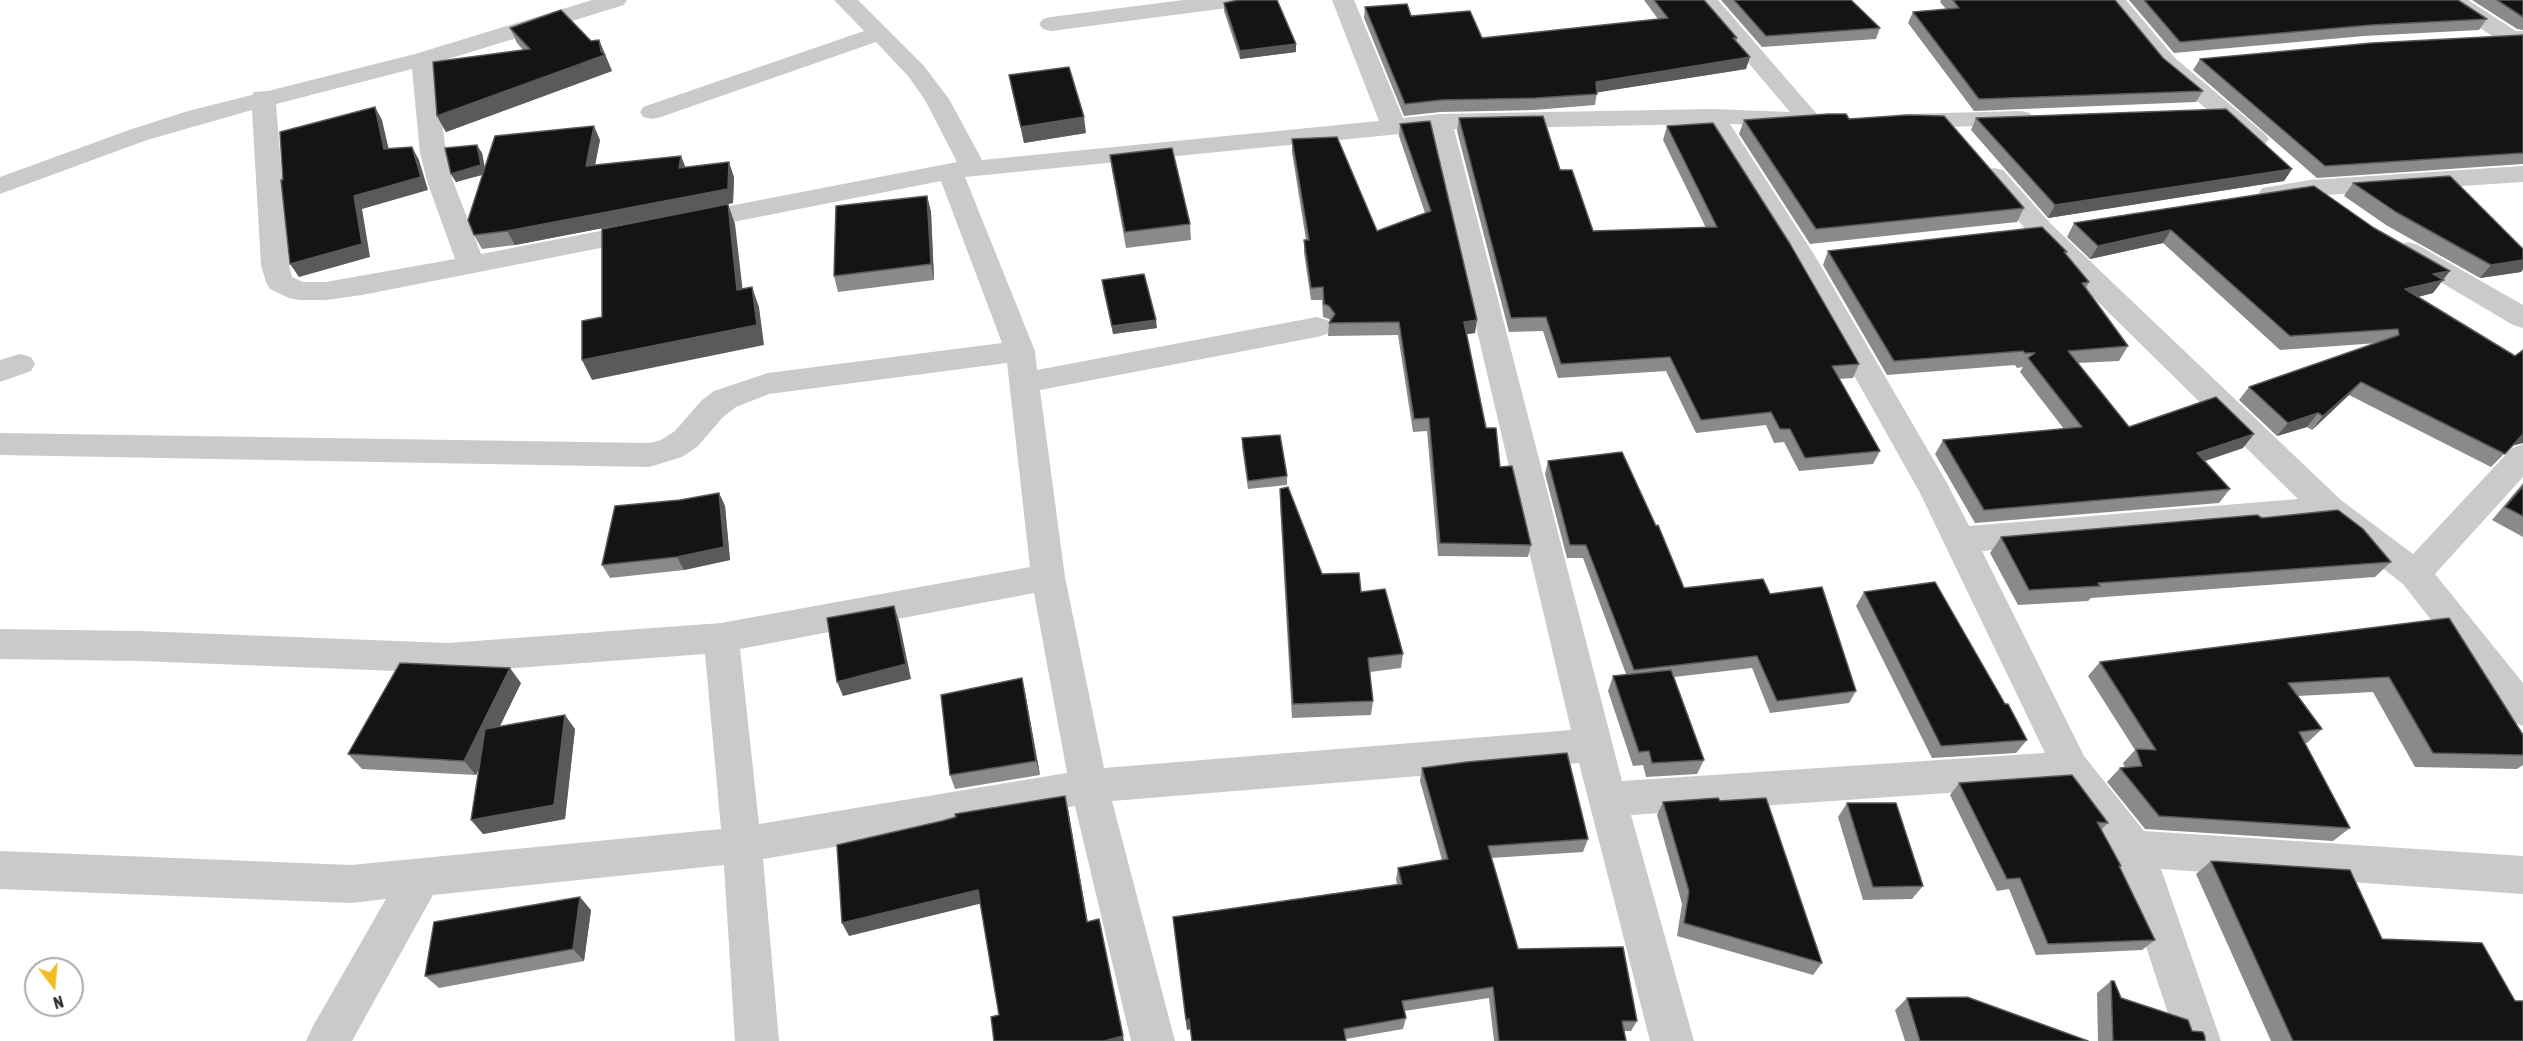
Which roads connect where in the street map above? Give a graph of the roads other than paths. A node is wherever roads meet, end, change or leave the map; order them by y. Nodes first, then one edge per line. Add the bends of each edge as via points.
1 (616, 0) edge
2 (845, 0) edge
3 (1235, 0) edge
4 (1343, 0) edge
5 (1706, 0) edge
6 (2114, 0) edge
7 (2453, 0) edge
8 (1051, 24) dead end
9 (880, 33) junction
10 (2517, 38) edge
11 (2477, 40) edge
12 (423, 59) junction
13 (2202, 60) edge
14 (2167, 63) junction
15 (263, 98) junction
16 (2225, 111) junction
17 (652, 112) dead end
18 (2190, 112) edge
19 (1712, 117) junction
20 (2039, 118) edge
21 (1878, 121) edge
22 (1946, 121) junction
23 (1440, 122) junction
24 (1394, 127) junction
25 (962, 170) junction
26 (2523, 174) edge
27 (0, 186) edge
28 (2310, 188) junction
29 (2252, 197) edge
30 (2338, 207) edge
31 (2076, 224) edge
32 (2026, 231) junction
33 (2385, 238) edge
34 (471, 264) junction
35 (2523, 318) edge
36 (1317, 327) dead end
37 (1022, 367) junction
38 (0, 444) edge
39 (2523, 456) edge
40 (2329, 509) junction
41 (1959, 540) junction
42 (2415, 574) junction
43 (1048, 577) junction
44 (721, 638) junction
45 (0, 644) edge
46 (2523, 710) edge
47 (1593, 745) junction
48 (2071, 768) junction
49 (1089, 786) junction
50 (1608, 799) junction
51 (742, 844) junction
52 (2134, 849) junction
53 (0, 870) edge
54 (2523, 875) edge
55 (421, 877) junction
56 (328, 1041) edge
57 (757, 1041) edge
58 (1153, 1041) edge
59 (1672, 1041) edge
60 (2199, 1041) edge

1 - 12 street
2 - 9 street
3 - 8 street
4 - 24 street
5 - 19 street via 1822,120
6 - 14 street
7 - 10 street
9 - 17 street
9 - 25 street via 937,99
10 - 11 street
12 - 15 street
12 - 34 street via 433,153
13 - 14 street
14 - 16 street
15 - 27 street via 138,135
15 - 34 street via 275,266 280,282 299,291 326,291
16 - 18 street
16 - 28 street
19 - 23 street
19 - 41 street via 1812,255
20 - 22 street
21 - 22 street
22 - 32 street
23 - 24 street
23 - 47 street
24 - 25 street
25 - 34 street
25 - 37 street
26 - 28 street
28 - 29 street
28 - 30 street
31 - 32 street
32 - 40 street
33 - 35 street
36 - 37 street
37 - 38 street via 768,384 725,399 686,439 671,449 649,454
37 - 43 street
39 - 42 street
40 - 41 street
40 - 42 street
41 - 48 street
42 - 46 street
43 - 44 street
43 - 49 street
44 - 45 street via 448,658
44 - 51 street
47 - 49 street
47 - 50 street
48 - 50 street
48 - 52 street
49 - 51 street
49 - 58 street
50 - 59 street
51 - 55 street
51 - 57 street
52 - 54 street
52 - 60 street
53 - 55 street via 351,884
55 - 56 street

